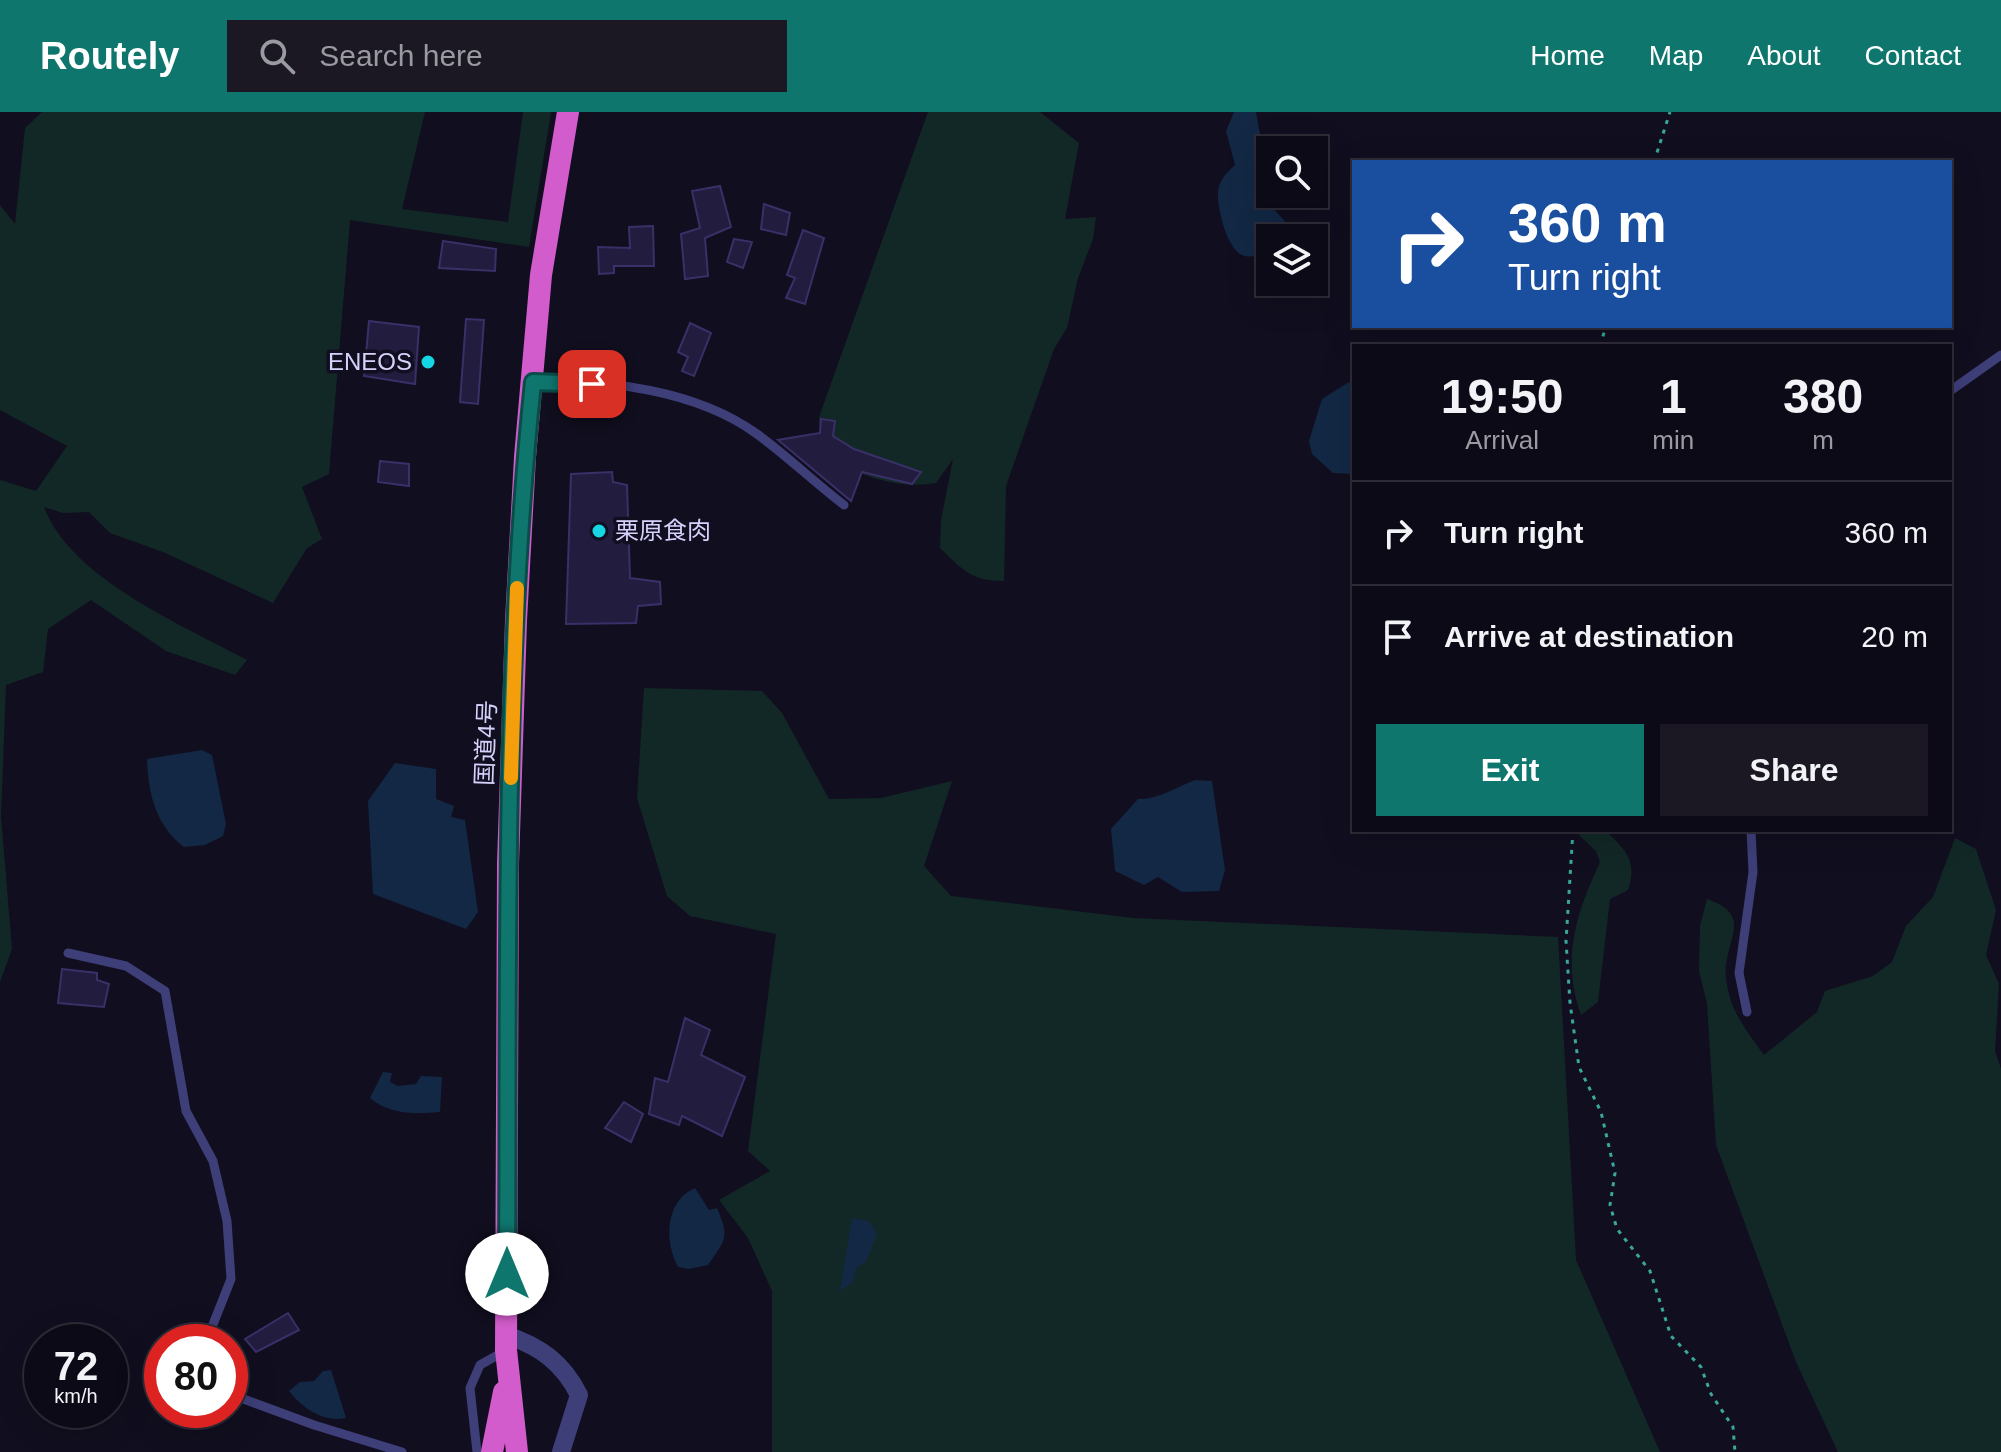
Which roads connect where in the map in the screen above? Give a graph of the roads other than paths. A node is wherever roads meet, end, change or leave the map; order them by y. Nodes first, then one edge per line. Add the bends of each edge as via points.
1 (568, 112) edge
2 (2001, 355) edge
3 (533, 382) junction
4 (1952, 390) edge
5 (844, 505) dead end
6 (1751, 832) edge
7 (68, 953) dead end
8 (1747, 1012) dead end
9 (213, 1324) edge
10 (506, 1343) junction
11 (507, 1379) junction
12 (248, 1401) edge
13 (402, 1452) edge
14 (477, 1452) edge
15 (492, 1452) edge
16 (517, 1452) edge
17 (561, 1452) edge

1 - 3 highway, 国道4号 via 541,275
2 - 4 lane
3 - 5 lane via 615,385 707,405 757,434
3 - 10 highway, 国道4号 via 516,621 509,848
6 - 8 lane via 1753,872 1739,973
7 - 9 lane via 126,966 165,991 186,1111 213,1161 227,1221 231,1279
10 - 11 highway, 国道4号
10 - 14 lane via 480,1365 470,1388
10 - 17 street via 533,1344 568,1374 579,1395
11 - 15 highway, 国道4号
11 - 16 highway, 国道4号
12 - 13 lane

